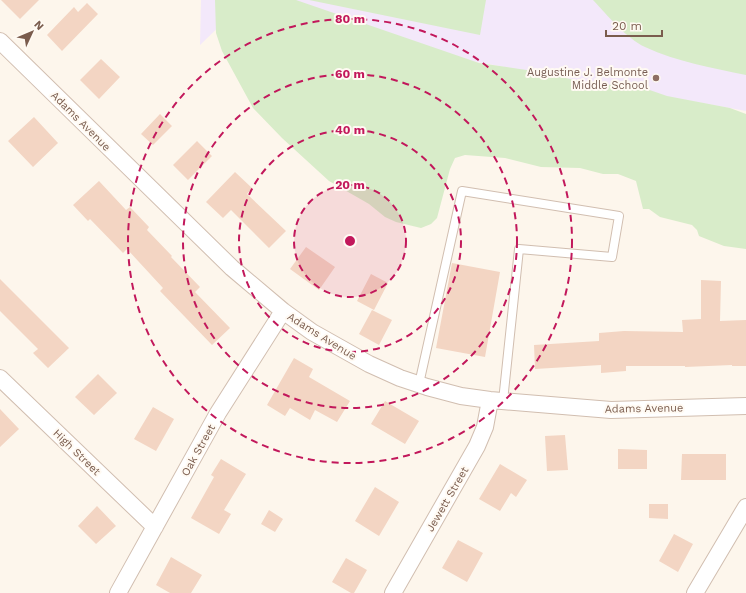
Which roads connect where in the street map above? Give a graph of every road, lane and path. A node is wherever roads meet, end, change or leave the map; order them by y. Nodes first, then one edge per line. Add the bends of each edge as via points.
1 (0, 41) edge
2 (283, 311) junction
3 (0, 378) edge
4 (419, 384) junction
5 (496, 401) junction
6 (746, 406) edge
7 (746, 507) edge
8 (155, 527) junction
9 (118, 593) edge
10 (393, 593) edge
11 (695, 593) edge

1 - 2 street, Adams Avenue via 210,248
2 - 4 street, Adams Avenue via 342,349 394,375
2 - 8 street, Oak Street via 218,413
3 - 8 street, High Street
4 - 5 street, Adams Avenue via 462,396
4 - 5 lane via 462,191 619,216 612,257 519,249
5 - 6 street, Adams Avenue via 611,410
5 - 10 street, Jewett Street via 477,446
7 - 11 street
8 - 9 street, Oak Street

